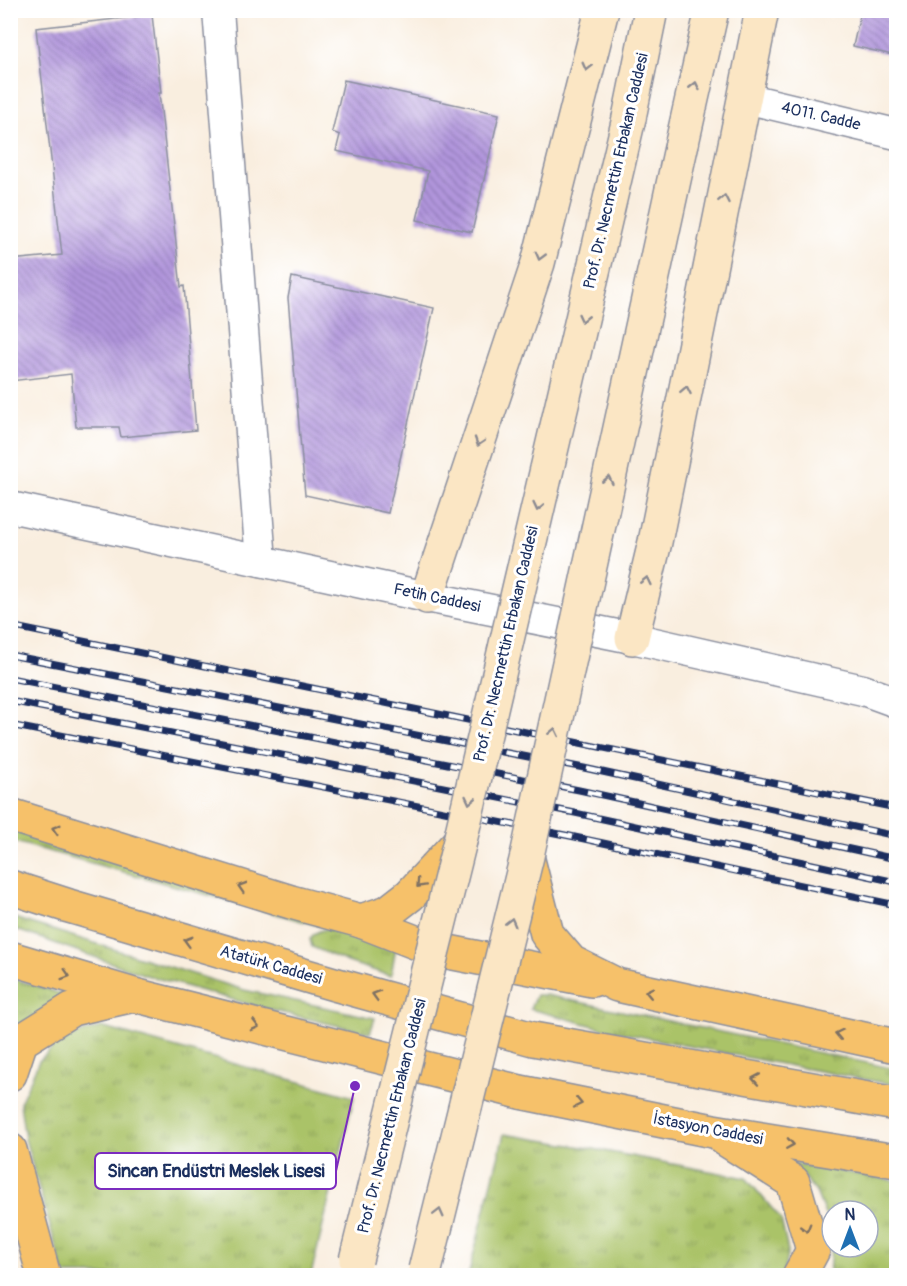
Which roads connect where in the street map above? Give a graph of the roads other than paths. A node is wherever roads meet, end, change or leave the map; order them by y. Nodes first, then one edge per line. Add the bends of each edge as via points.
1 (218, 10) edge
2 (602, 10) edge
3 (651, 10) edge
4 (712, 10) edge
5 (762, 10) edge
6 (745, 98) junction
7 (897, 134) edge
8 (10, 507) edge
9 (261, 561) junction
10 (427, 597) junction
11 (632, 638) junction
12 (863, 690) junction
13 (897, 693) edge
14 (897, 702) edge
15 (10, 815) edge
16 (460, 841) junction
17 (527, 856) junction
18 (10, 887) edge
19 (361, 921) junction
20 (433, 949) junction
21 (10, 958) edge
22 (501, 962) junction
23 (617, 985) junction
24 (134, 995) junction
25 (897, 1046) edge
26 (10, 1074) edge
27 (897, 1104) edge
28 (713, 1131) junction
29 (10, 1150) edge
30 (897, 1161) edge
31 (354, 1268) edge
32 (424, 1273) edge
33 (44, 1275) edge
34 (799, 1275) edge

1 - 9 street
2 -> 10 main road via 538,263
3 -> 16 main road, Prof. Dr. Necmettin Erbakan Caddesi, bridge
17 -> 4 main road, bridge
5 - 6 main road
6 - 7 street, 4011. Cadde
11 -> 6 main road
8 - 9 street, Fetih Caddesi
9 - 10 street, Fetih Caddesi
10 - 11 street, Fetih Caddesi
11 - 12 street, Fetih Caddesi
12 - 13 street, Fetih Caddesi
12 - 14 street, Fetih Caddesi
19 -> 15 main road
16 -> 19 main road via 410,895 388,912
16 - 20 main road, Prof. Dr. Necmettin Erbakan Caddesi, bridge
22 -> 17 main road, bridge
17 - 23 main road via 547,934 571,962
27 -> 18 main road, Atatürk Caddesi via 533,1039
19 - 20 main road
20 - 22 main road
20 - 31 main road, Prof. Dr. Necmettin Erbakan Caddesi, bridge
21 -> 24 main road
22 - 23 main road
32 -> 22 main road, bridge
25 -> 23 main road
24 - 26 main road via 72,1009 21,1041
24 -> 28 main road, İstasyon Caddesi via 520,1092
28 -> 30 main road, İstasyon Caddesi
28 -> 34 main road via 793,1182 813,1250
29 - 33 main road

